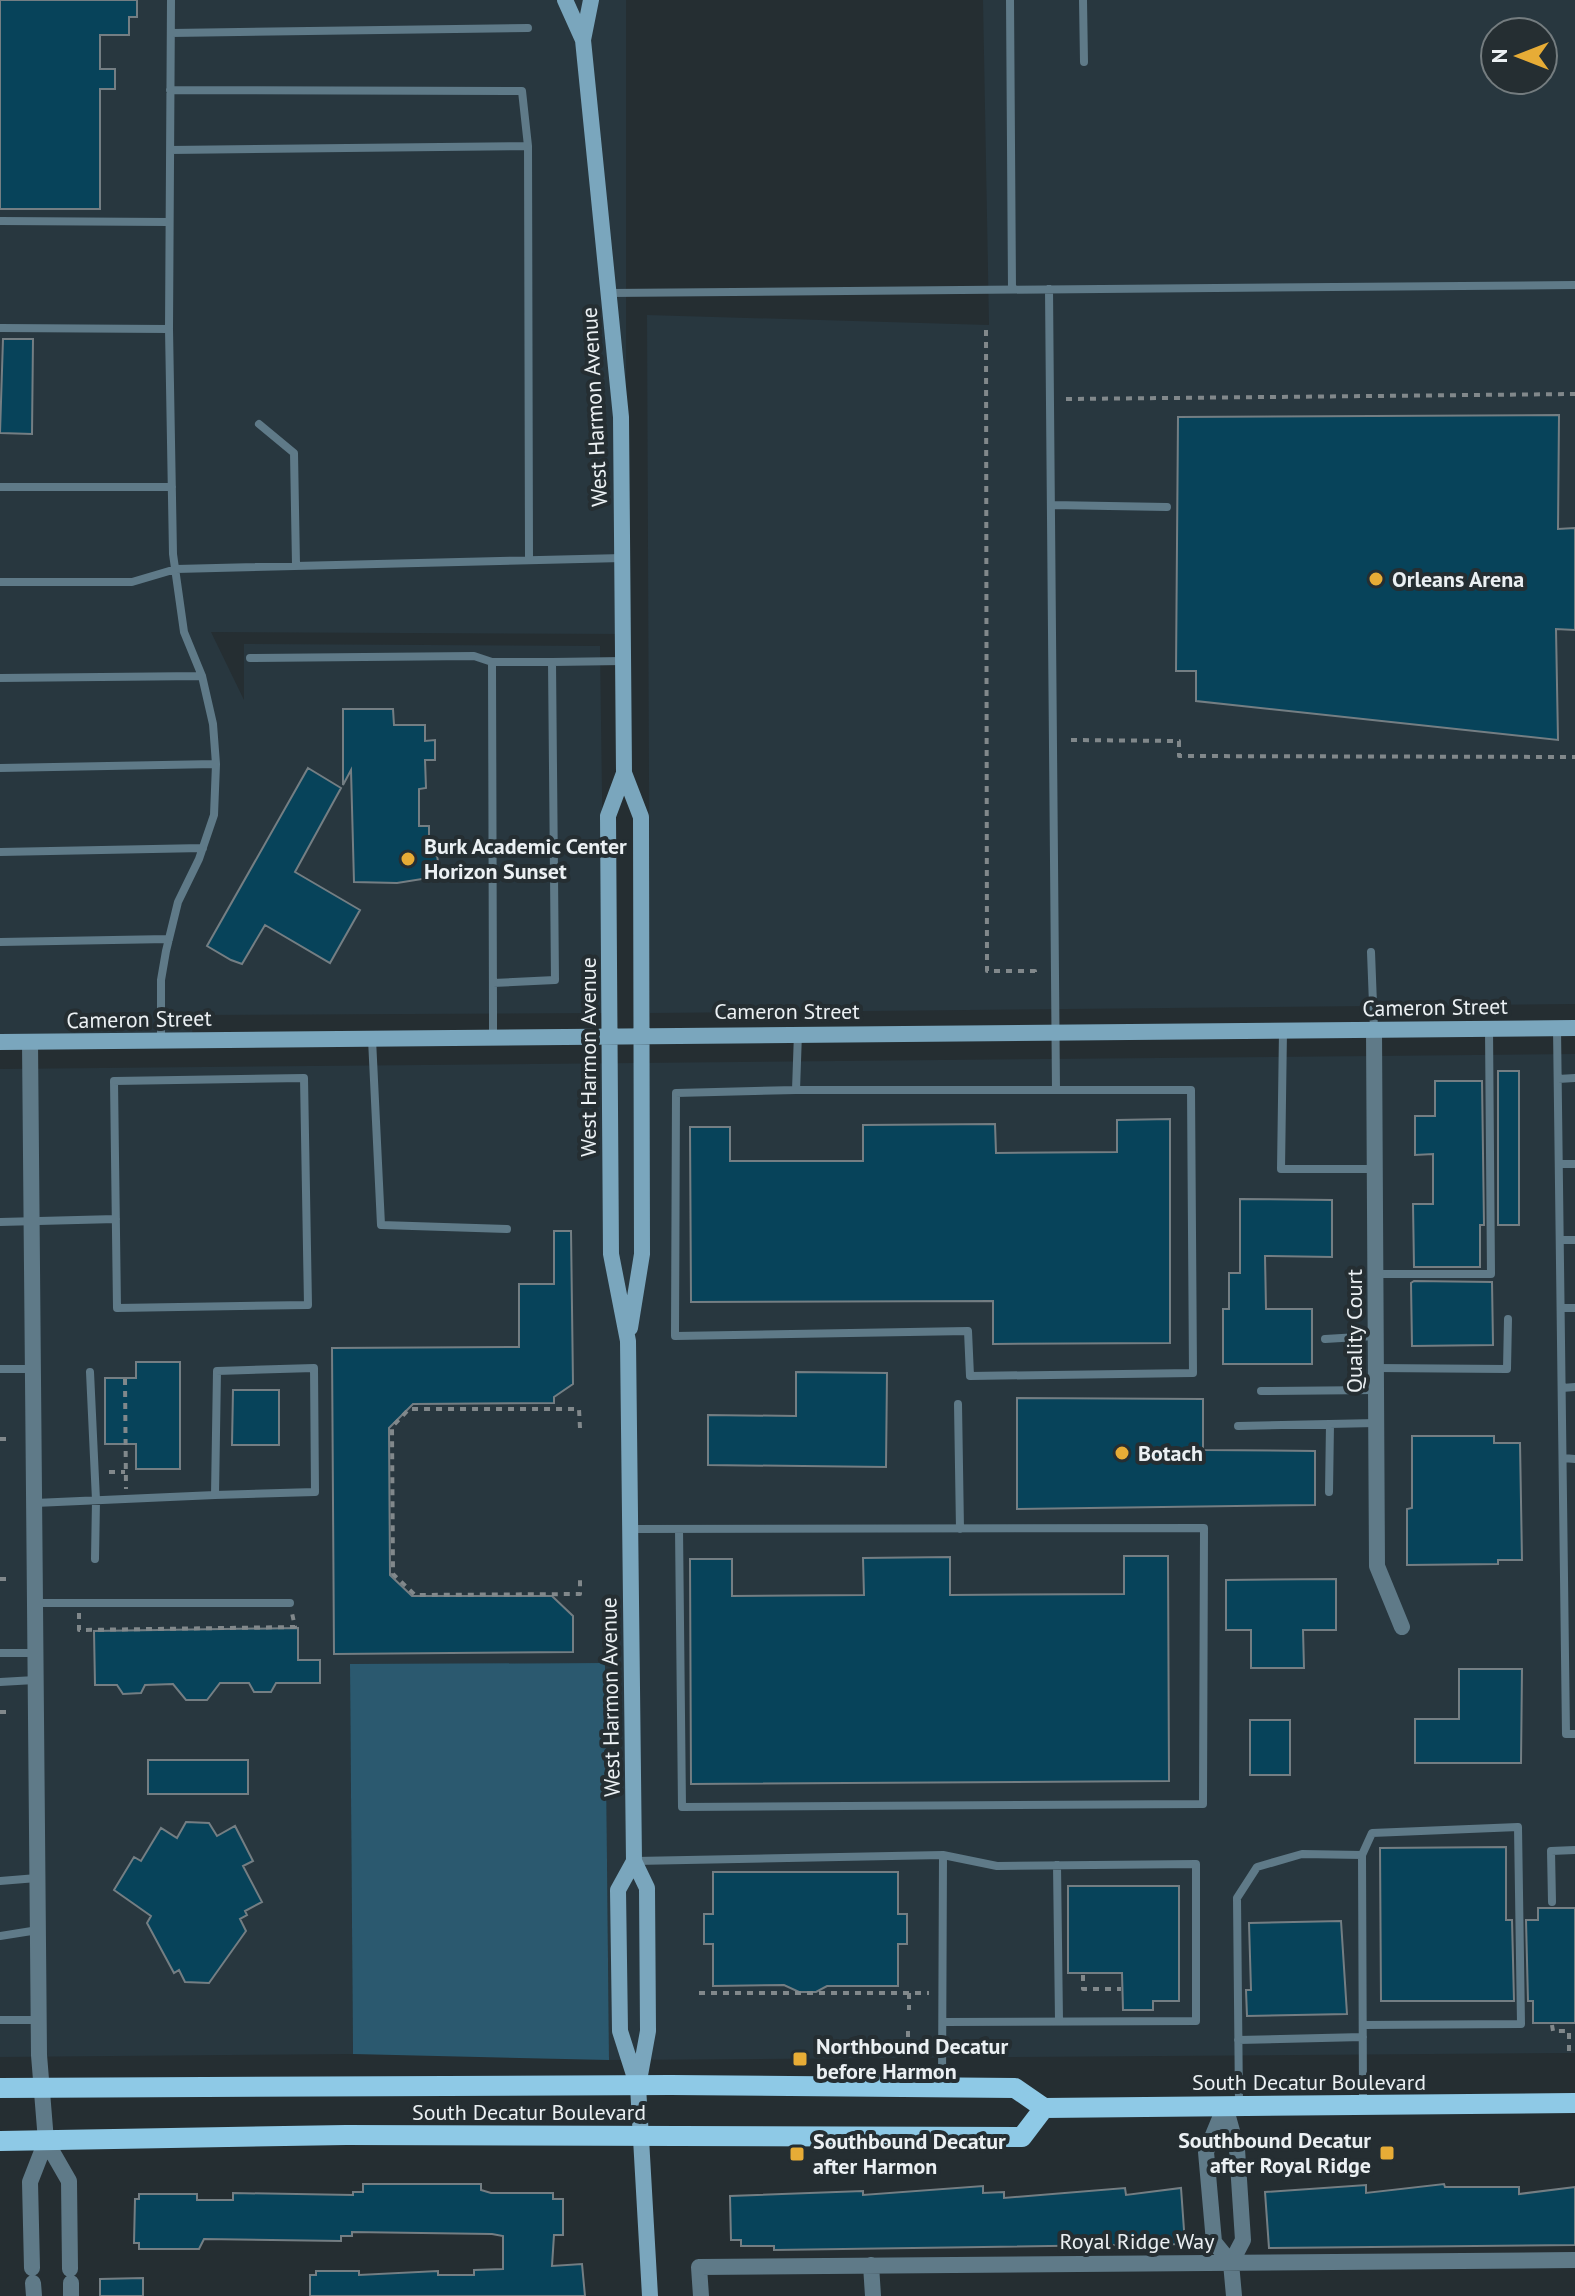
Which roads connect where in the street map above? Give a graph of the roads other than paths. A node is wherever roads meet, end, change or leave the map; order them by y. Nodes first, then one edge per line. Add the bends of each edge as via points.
1 (171, 0) edge
2 (565, 0) edge
3 (591, 0) edge
4 (1010, 0) edge
5 (1083, 0) edge
6 (528, 28) dead end
7 (171, 33) junction
8 (583, 40) junction
9 (1084, 62) dead end
10 (170, 90) junction
11 (528, 146) junction
12 (170, 150) junction
13 (0, 221) edge
14 (169, 222) junction
15 (1575, 285) edge
16 (1012, 289) junction
17 (1049, 289) junction
18 (609, 293) junction
19 (0, 328) edge
20 (169, 329) junction
21 (259, 424) dead end
22 (0, 487) edge
23 (172, 487) junction
24 (1051, 505) junction
25 (1167, 507) dead end
26 (623, 558) junction
27 (529, 559) junction
28 (296, 565) junction
29 (176, 569) junction
30 (0, 582) edge
31 (250, 658) dead end
32 (623, 661) junction
33 (492, 662) junction
34 (552, 662) junction
35 (202, 676) junction
36 (0, 678) edge
37 (216, 764) junction
38 (0, 768) edge
39 (624, 773) junction
40 (203, 848) junction
41 (0, 852) edge
42 (169, 939) junction
43 (0, 942) edge
44 (1371, 952) dead end
45 (493, 983) junction
46 (1557, 1028) junction
47 (1575, 1028) edge
48 (1489, 1029) junction
49 (1374, 1030) junction
50 (1283, 1031) junction
51 (798, 1032) junction
52 (1057, 1032) junction
53 (642, 1034) junction
54 (493, 1038) junction
55 (610, 1038) junction
56 (372, 1039) junction
57 (161, 1041) junction
58 (0, 1042) edge
59 (30, 1042) junction
60 (1575, 1078) edge
61 (1558, 1079) junction
62 (796, 1090) junction
63 (1056, 1090) junction
64 (1559, 1164) junction
65 (1575, 1164) edge
66 (1375, 1169) junction
67 (116, 1219) junction
68 (32, 1221) junction
69 (0, 1222) edge
70 (507, 1229) dead end
71 (1560, 1240) junction
72 (1575, 1240) edge
73 (1376, 1274) junction
74 (1561, 1308) junction
75 (1575, 1308) edge
76 (1508, 1319) dead end
77 (1376, 1336) junction
78 (1325, 1339) dead end
79 (628, 1341) junction
80 (1376, 1368) junction
81 (0, 1369) edge
82 (34, 1369) junction
83 (90, 1372) dead end
84 (1575, 1387) edge
85 (1562, 1388) junction
86 (1376, 1390) junction
87 (1261, 1391) dead end
88 (958, 1404) dead end
89 (1377, 1423) junction
90 (1330, 1424) junction
91 (1238, 1426) dead end
92 (1563, 1458) junction
93 (1575, 1459) edge
94 (1329, 1492) dead end
95 (215, 1495) junction
96 (96, 1500) junction
97 (35, 1503) junction
98 (631, 1529) junction
99 (679, 1529) junction
100 (960, 1529) junction
101 (1564, 1538) junction
102 (1575, 1538) edge
103 (95, 1559) dead end
104 (36, 1603) junction
105 (290, 1603) road end
106 (1565, 1607) junction
107 (1575, 1607) edge
108 (1402, 1627) dead end
109 (0, 1653) edge
110 (36, 1653) junction
111 (36, 1680) junction
112 (0, 1682) edge
113 (1571, 1688) edge
114 (1575, 1734) edge
115 (1575, 1850) edge
116 (943, 1855) junction
117 (1362, 1855) junction
118 (634, 1861) junction
119 (1057, 1865) junction
120 (37, 1878) junction
121 (0, 1881) edge
122 (1552, 1902) dead end
123 (38, 1930) junction
124 (0, 1936) edge
125 (0, 2020) edge
126 (38, 2020) junction
127 (1059, 2021) junction
128 (943, 2022) junction
129 (1363, 2025) junction
130 (1363, 2037) junction
131 (1238, 2040) junction
132 (638, 2086) junction
133 (42, 2087) junction
134 (0, 2088) edge
135 (942, 2088) junction
136 (1575, 2103) edge
137 (1363, 2105) junction
138 (1232, 2106) junction
139 (1044, 2108) junction
140 (639, 2135) junction
141 (0, 2141) edge
142 (46, 2141) junction
143 (1575, 2260) edge
144 (1231, 2263) junction
145 (871, 2265) junction
146 (33, 2283) edge
147 (71, 2283) edge
148 (650, 2296) edge
149 (701, 2296) edge
150 (873, 2296) edge
151 (1234, 2296) edge

1 - 7 lane
2 - 8 main road, West Harmon Avenue
3 - 8 main road, West Harmon Avenue
4 - 16 lane
5 - 9 lane
6 - 7 lane
7 - 10 lane
8 - 18 main road, West Harmon Avenue
10 - 11 lane via 522,91
10 - 12 lane
11 - 12 lane
11 - 27 lane
12 - 14 lane
13 - 14 lane
14 - 20 lane
15 - 17 lane
16 - 17 lane
16 - 18 lane
17 - 24 lane
18 - 26 main road, West Harmon Avenue via 621,417
19 - 20 lane
20 - 23 lane
21 - 28 lane via 294,453
22 - 23 lane
23 - 29 lane
24 - 25 lane
24 - 52 lane
26 - 27 lane
26 - 32 main road, West Harmon Avenue
27 - 28 lane
28 - 29 lane
29 - 30 lane via 132,582
29 - 35 lane via 184,632
31 - 33 lane via 474,656
32 - 34 lane
32 - 39 main road, West Harmon Avenue
33 - 34 lane
33 - 45 lane
34 - 45 lane via 555,980
35 - 36 lane
35 - 37 lane
37 - 38 lane
37 - 40 lane via 214,815
39 - 53 main road, West Harmon Avenue via 641,817
39 - 55 main road, West Harmon Avenue via 608,816
40 - 41 lane
40 - 42 lane via 178,902
42 - 43 lane
42 - 57 lane via 161,980
44 - 49 lane
45 - 54 lane
46 - 47 main road, Cameron Street
46 - 48 main road, Cameron Street
46 - 61 lane
48 - 49 main road, Cameron Street
48 - 73 lane via 1491,1274
49 - 50 main road, Cameron Street
49 - 66 street, Quality Court
50 - 52 main road, Cameron Street
50 - 66 lane via 1281,1169
51 - 52 main road, Cameron Street
51 - 53 main road, Cameron Street
51 - 62 lane
52 - 63 lane
53 - 55 main road, Cameron Street
53 - 79 main road, West Harmon Avenue via 642,1254
54 - 55 main road, Cameron Street
54 - 56 main road, Cameron Street
55 - 79 main road, West Harmon Avenue via 611,1254
56 - 57 main road, Cameron Street
56 - 70 lane via 381,1225
57 - 59 main road, Cameron Street
58 - 59 main road, Cameron Street
59 - 68 street
60 - 61 lane
61 - 64 lane
62 - 63 lane
62 - 63 lane via 676,1093 675,1336 968,1331 970,1376 1193,1373 1191,1090
64 - 65 lane
64 - 71 lane
66 - 73 street, Quality Court
67 - 67 lane via 117,1308 308,1305 304,1078 114,1081
67 - 68 lane
68 - 69 lane
68 - 82 street
71 - 72 lane
71 - 74 lane
73 - 77 street, Quality Court
74 - 75 lane
74 - 85 lane
76 - 80 lane via 1507,1369
77 - 78 lane
77 - 80 street, Quality Court
79 - 98 main road, West Harmon Avenue
80 - 86 street, Quality Court
81 - 82 lane
82 - 97 street
83 - 96 lane
84 - 85 lane
85 - 92 lane
86 - 87 lane
86 - 89 street, Quality Court
88 - 100 lane
89 - 90 lane
89 - 108 street, Quality Court via 1377,1566
90 - 91 lane
90 - 94 lane
92 - 93 lane
92 - 101 lane
95 - 95 lane via 217,1371 314,1368 315,1492
95 - 96 lane
96 - 97 lane
96 - 103 lane
97 - 104 street
98 - 99 lane
98 - 118 main road, West Harmon Avenue
99 - 100 lane
99 - 100 lane via 682,1807 1203,1804 1204,1528
101 - 102 lane
101 - 106 lane
104 - 105 lane
104 - 110 street
106 - 107 lane
106 - 113 lane
109 - 110 lane
110 - 111 street
111 - 112 lane
111 - 120 street
113 - 114 lane via 1566,1734
115 - 122 lane via 1551,1851
116 - 118 lane
116 - 119 lane via 997,1866
116 - 128 lane
117 - 129 lane
117 - 129 lane via 1372,1833 1518,1827 1521,2024
117 - 131 lane via 1302,1854 1257,1867 1237,1898
118 - 132 main road, West Harmon Avenue via 647,1888 648,2031
118 - 132 main road, West Harmon Avenue via 618,1890 620,2031
119 - 127 lane
119 - 127 lane via 1196,1864 1196,2021
120 - 121 lane
120 - 123 street
123 - 124 lane
123 - 126 street
125 - 126 lane
126 - 133 street
127 - 128 lane
128 - 135 lane
129 - 130 lane
130 - 131 lane
130 - 137 lane
131 - 138 lane
132 - 133 main road, South Decatur Boulevard
132 - 135 main road, South Decatur Boulevard
132 - 140 main road, West Harmon Avenue
133 - 134 main road, South Decatur Boulevard
133 - 142 street
135 - 139 main road, South Decatur Boulevard via 1015,2088
136 - 137 main road, South Decatur Boulevard
137 - 138 main road, South Decatur Boulevard
138 - 139 main road, South Decatur Boulevard
138 - 144 street via 1243,2240
138 - 144 street via 1206,2152 1214,2242
139 - 140 main road, South Decatur Boulevard via 1022,2137
140 - 142 main road, South Decatur Boulevard
140 - 148 main road, West Harmon Avenue
141 - 142 main road, South Decatur Boulevard
142 - 146 street via 30,2182
142 - 147 street via 69,2181
143 - 144 street, Royal Ridge Way
144 - 145 street, Royal Ridge Way
144 - 151 street
145 - 149 street, Royal Ridge Way via 699,2267
145 - 150 street

